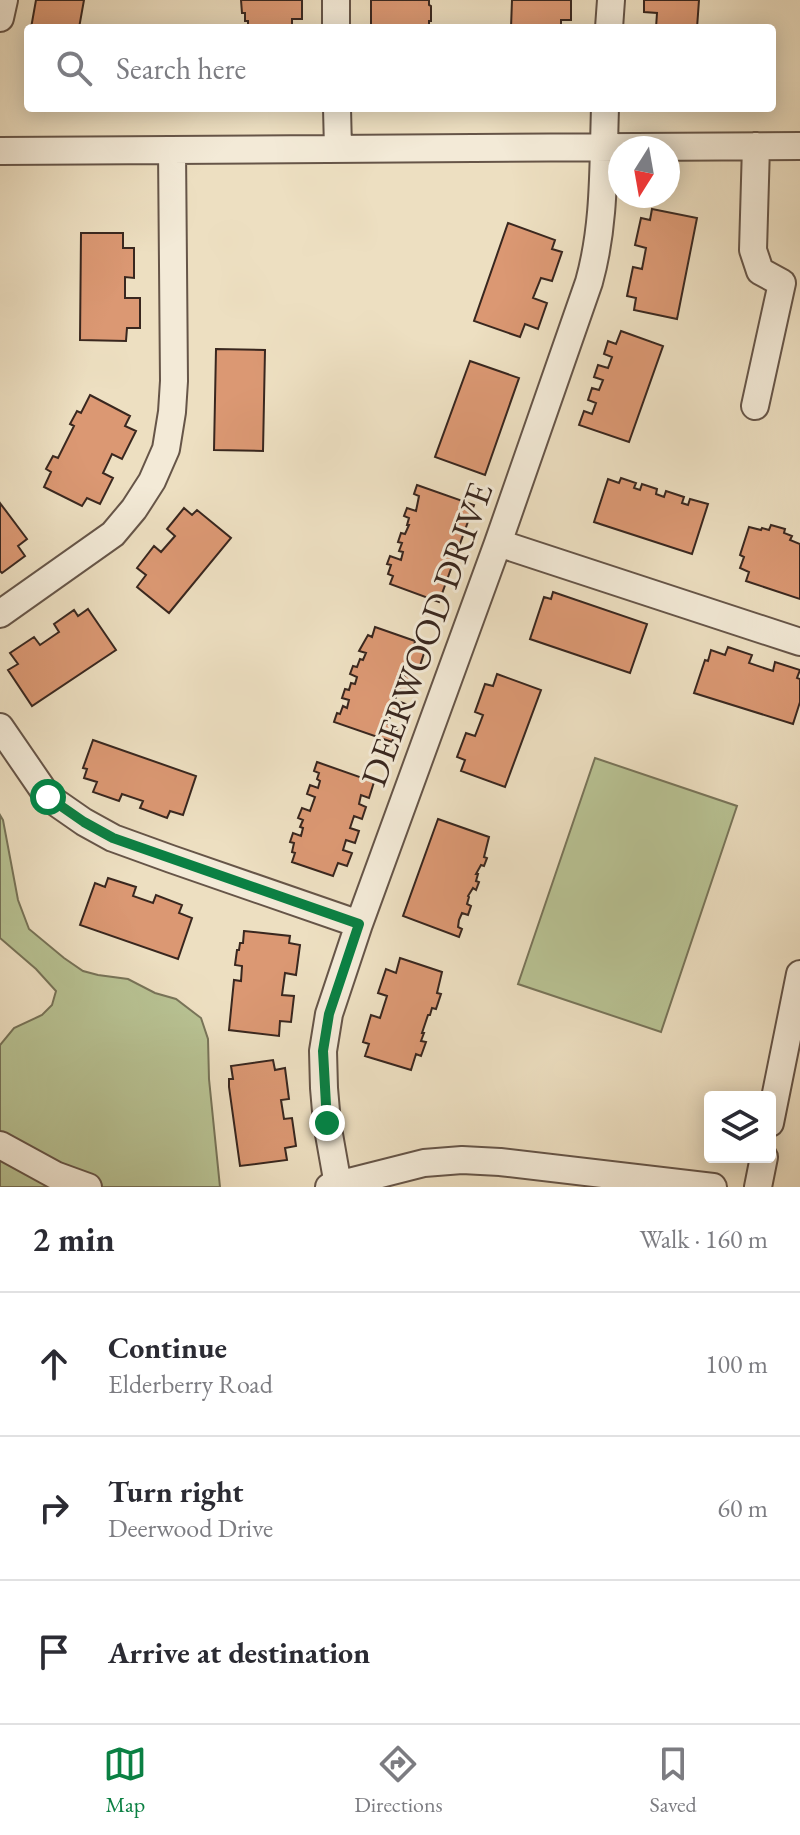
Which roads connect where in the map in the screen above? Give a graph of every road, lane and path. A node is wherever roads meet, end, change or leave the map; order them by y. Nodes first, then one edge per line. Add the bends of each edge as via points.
1 (4, 0) edge
2 (336, 0) edge
3 (611, 0) edge
4 (0, 18) edge
5 (336, 24) edge
6 (609, 24) edge
7 (337, 112) edge
8 (605, 112) edge
9 (756, 146) junction
10 (800, 146) edge
11 (605, 148) junction
12 (338, 149) junction
13 (172, 150) junction
14 (0, 151) edge
15 (755, 406) dead end
16 (498, 543) junction
17 (0, 614) edge
18 (800, 642) edge
19 (0, 727) edge
20 (359, 924) junction
21 (800, 974) edge
22 (776, 1093) edge
23 (0, 1145) edge
24 (763, 1163) edge
25 (334, 1186) edge
26 (88, 1187) edge
27 (713, 1187) edge
28 (758, 1187) edge

1 - 4 street
2 - 5 street
3 - 6 street
7 - 12 street
8 - 11 street, DEERWOOD DRIVE
9 - 10 street
9 - 11 street
9 - 15 street via 753,250 760,271 782,283
11 - 12 street
11 - 16 street, DEERWOOD DRIVE via 597,254
12 - 13 street
13 - 14 street
13 - 17 street via 174,381 166,449 152,481 113,534
16 - 18 street
16 - 20 street, DEERWOOD DRIVE
19 - 20 street via 48,797 113,838
20 - 25 street, DEERWOOD DRIVE via 329,1014 323,1051
21 - 22 street
23 - 26 street
24 - 28 street
25 - 27 street via 424,1163 462,1160

